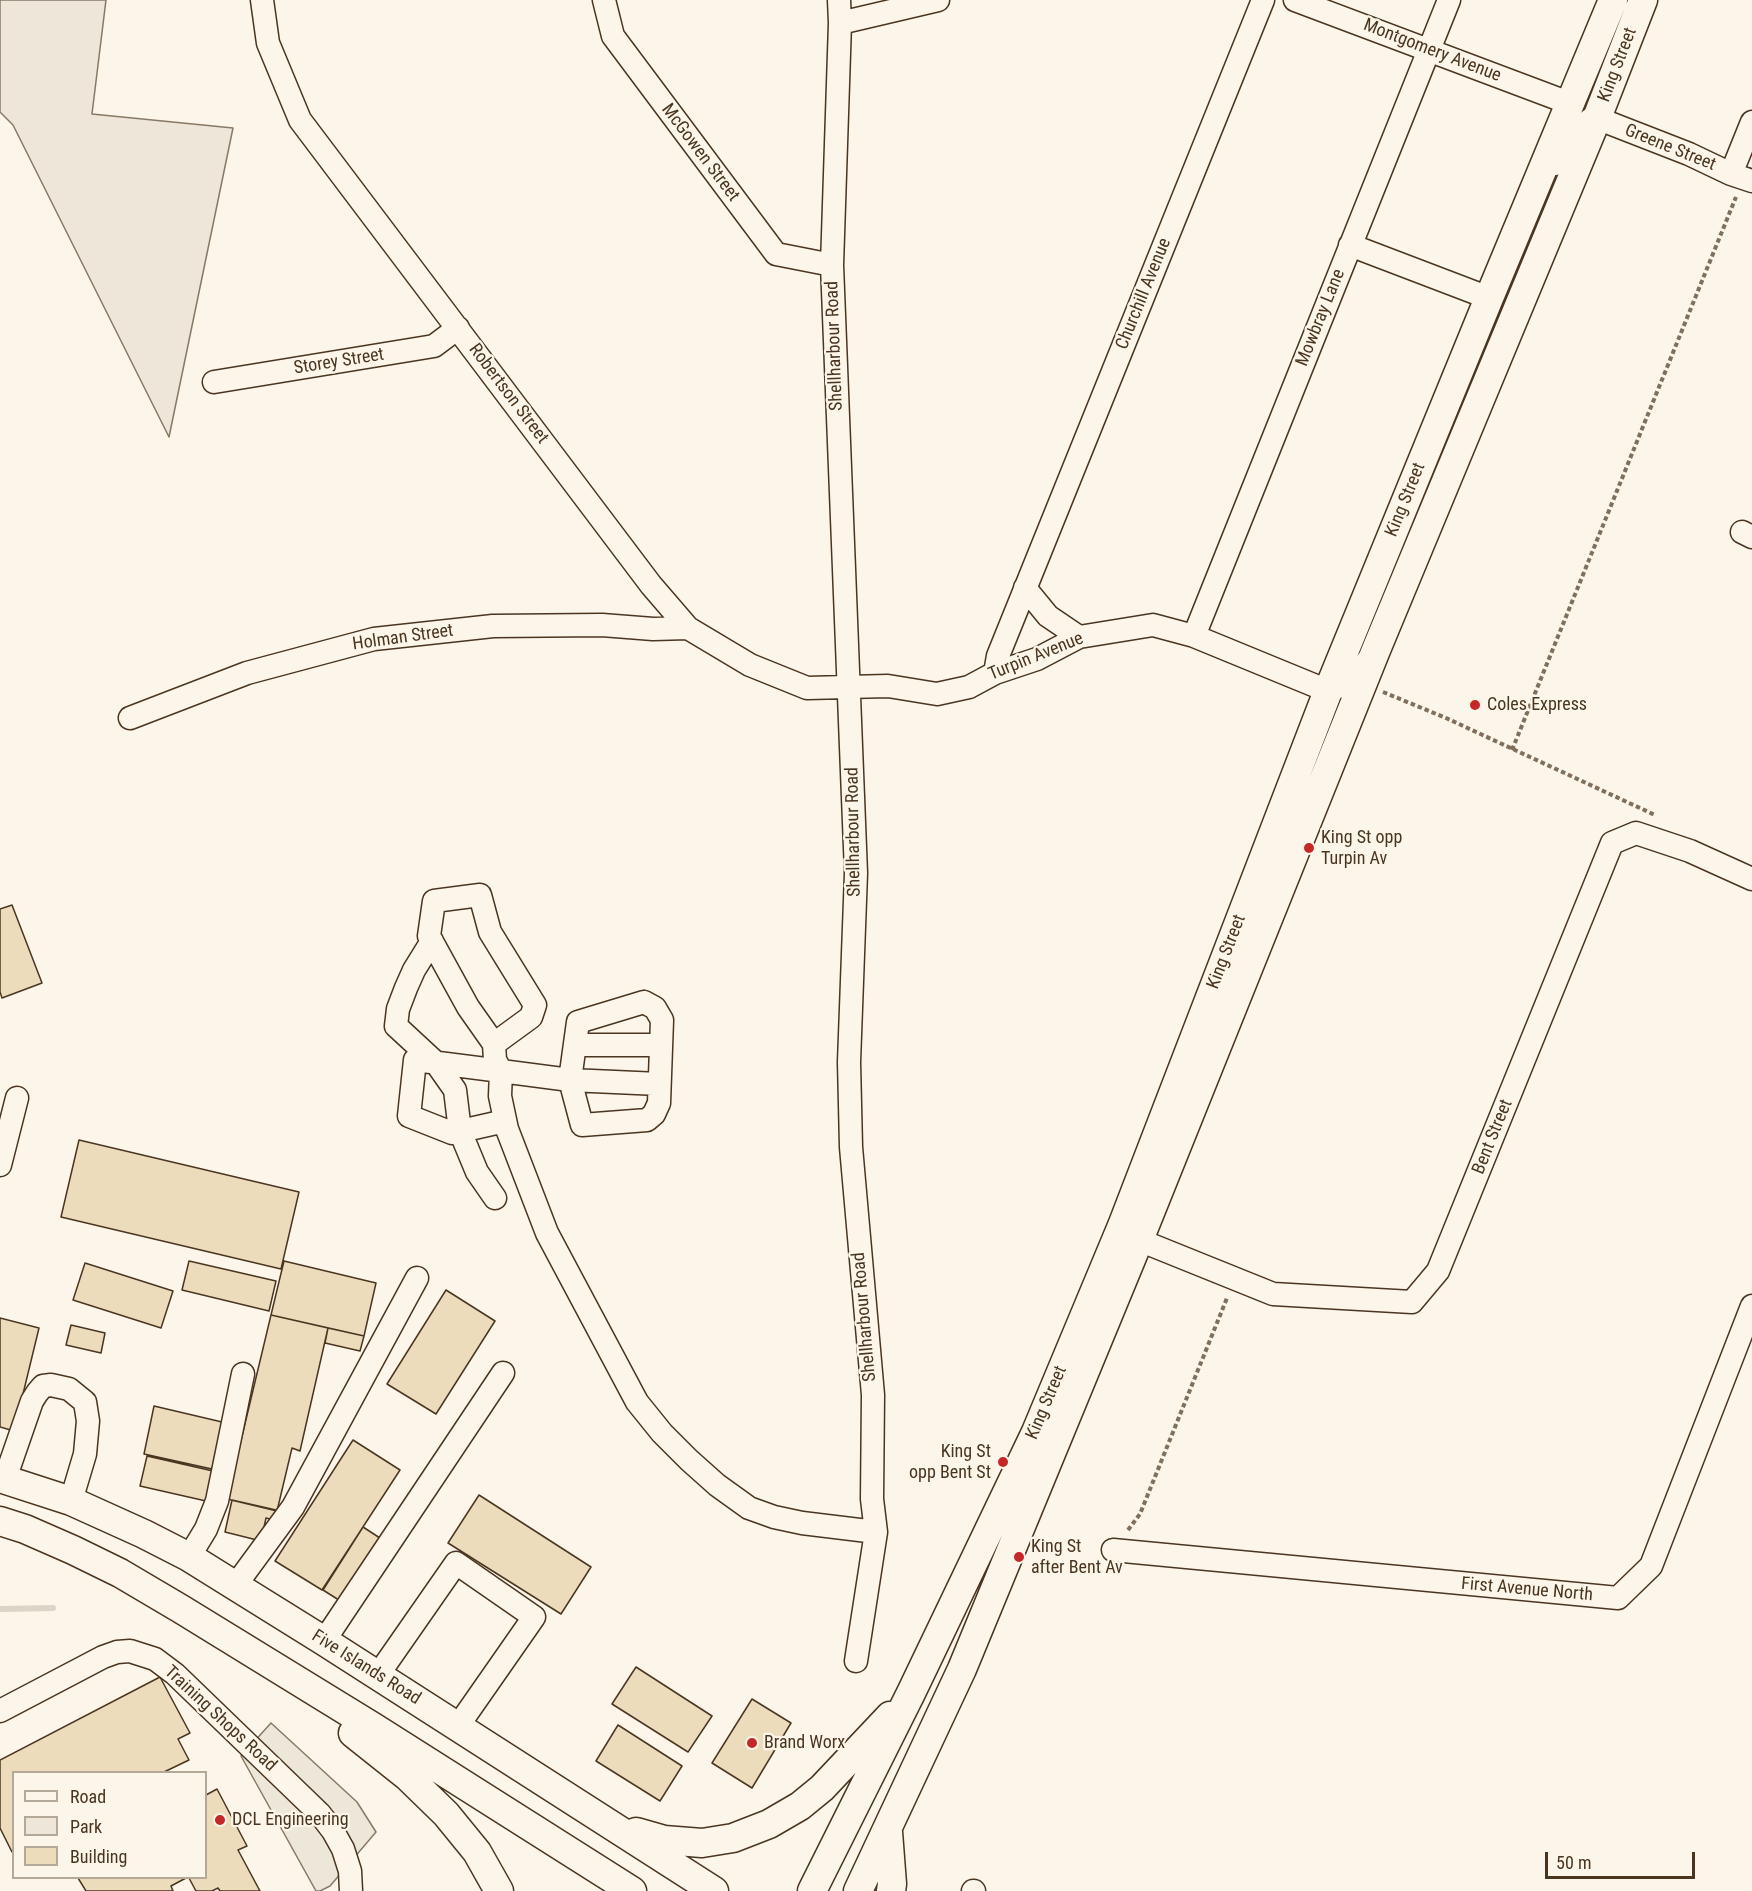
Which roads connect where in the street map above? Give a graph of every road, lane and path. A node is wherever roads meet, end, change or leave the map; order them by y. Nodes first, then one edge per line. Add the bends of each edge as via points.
1 (262, 0) edge
2 (603, 0) edge
3 (839, 0) edge
4 (938, 0) edge
5 (1263, 0) edge
6 (1295, 0) edge
7 (1449, 0) edge
8 (1613, 0) edge
9 (1643, 0) edge
10 (840, 23) junction
11 (1429, 49) junction
12 (1569, 103) junction
13 (1597, 118) junction
14 (1752, 122) edge
15 (1540, 173) junction
16 (1742, 178) edge
17 (1350, 245) junction
18 (832, 265) junction
19 (1479, 293) junction
20 (458, 328) junction
21 (214, 382) dead end
22 (1025, 588) junction
23 (688, 628) junction
24 (1194, 636) junction
25 (1079, 637) junction
26 (1377, 650) junction
27 (995, 673) junction
28 (850, 688) junction
29 (1379, 690) dead end
30 (1329, 691) junction
31 (130, 718) dead end
32 (1512, 750) junction
33 (1656, 816) dead end
34 (1752, 879) edge
35 (432, 941) junction
36 (494, 1044) junction
37 (661, 1045) junction
38 (575, 1046) junction
39 (436, 1063) junction
40 (501, 1071) junction
41 (570, 1080) junction
42 (659, 1084) junction
43 (17, 1098) dead end
44 (505, 1121) junction
45 (460, 1131) junction
46 (0, 1165) edge
47 (495, 1198) dead end
48 (1139, 1240) junction
49 (417, 1278) dead end
50 (1235, 1279) junction
51 (1752, 1306) edge
52 (503, 1373) dead end
53 (243, 1374) dead end
54 (2, 1479) edge
55 (71, 1501) junction
56 (0, 1521) edge
57 (876, 1532) junction
58 (1113, 1550) joint
59 (189, 1557) junction
60 (235, 1586) junction
61 (324, 1641) junction
62 (259, 1658) junction
63 (856, 1661) dead end
64 (378, 1675) junction
65 (911, 1693) junction
66 (0, 1712) edge
67 (458, 1726) junction
68 (602, 1820) junction
69 (888, 1830) junction
70 (351, 1891) edge
71 (499, 1891) edge
72 (632, 1891) edge
73 (714, 1891) edge
74 (812, 1891) edge
75 (858, 1891) edge
76 (891, 1891) edge

1 - 20 street, Robertson Street via 268,43 300,120
2 - 18 street, McGowen Street via 613,36 776,254
3 - 10 street, Shellharbour Road
4 - 10 street
5 - 22 street, Churchill Avenue
6 - 11 street, Montgomery Avenue
7 - 11 street, Mowbray Lane
8 - 12 main road, King Street
9 - 13 main road, King Street
10 - 18 street, Shellharbour Road
11 - 12 street, Montgomery Avenue
11 - 17 street, Mowbray Lane
12 - 15 main road, King Street
13 - 15 street via 1583,124 1552,167
13 - 16 street, Greene Street
13 - 26 main road, King Street
14 - 16 street
15 - 19 main road, King Street
16 - 32 path
17 - 19 street
17 - 24 street, Mowbray Lane
18 - 28 street, Shellharbour Road
19 - 30 main road, King Street
20 - 21 street, Storey Street via 434,346
20 - 23 street, Robertson Street via 651,585
22 - 25 street via 1048,616
22 - 27 street, Churchill Avenue
23 - 28 street, Robertson Street via 750,666 807,688
23 - 31 street, Holman Street via 493,626 374,639 247,673
24 - 25 street, Turpin Avenue via 1153,625
24 - 30 street, Turpin Avenue
25 - 27 street, Turpin Avenue via 1037,659
26 - 30 street via 1352,678
26 - 48 main road, King Street
27 - 28 street, Turpin Avenue via 969,687 937,694 888,686
28 - 57 street, Shellharbour Road via 856,873 849,1062 851,1147 873,1404
29 - 32 path
30 - 65 main road, King Street via 1113,1248 1036,1432
32 - 33 path
34 - 50 street, Bent Street via 1690,851 1636,833 1612,843 1438,1271 1412,1302 1273,1294
35 - 36 street via 468,1007
35 - 36 street via 429,936 434,901 480,895 490,932 535,1005 531,1017
35 - 39 street via 406,988 396,1026
36 - 40 street via 495,1060
37 - 38 street
37 - 38 street via 662,1020 656,1008 644,1002 578,1022
37 - 42 street
38 - 41 street
39 - 40 street
39 - 45 street via 455,1090
39 - 45 street via 415,1060 409,1116 452,1133
40 - 41 street
40 - 44 street
41 - 42 street
41 - 42 street via 582,1125 647,1120 659,1103
43 - 46 street
44 - 45 street
44 - 57 street via 547,1233 637,1402 662,1433 717,1485 749,1508 802,1523
45 - 47 street via 477,1172
48 - 50 street, Bent Street
48 - 69 main road, King Street via 962,1669
49 - 60 street via 293,1507
50 - 58 path via 1140,1514
51 - 58 street, First Avenue North via 1651,1566 1618,1598
52 - 61 street
53 - 59 street via 217,1501
54 - 55 main road, Five Islands Road
54 - 55 street via 37,1393 43,1386 51,1385 69,1389 85,1402 88,1421 85,1454
55 - 59 main road, Five Islands Road
56 - 62 main road via 120,1573
57 - 63 street, Shellharbour Road
59 - 60 main road, Five Islands Road
60 - 61 main road, Five Islands Road
61 - 64 main road, Five Islands Road
62 - 71 main road via 427,1794 477,1852
62 - 72 main road
64 - 67 main road, Five Islands Road
64 - 67 street via 456,1563 534,1617
65 - 68 main road via 822,1788 800,1806 748,1833 719,1842 684,1843 647,1836
65 - 74 main road, King Street
66 - 70 street, Training Shops Road via 117,1652 130,1651 155,1659 320,1814 343,1848
67 - 68 main road, Five Islands Road
68 - 73 main road, Five Islands Road
69 - 75 main road, King Street
69 - 76 main road

